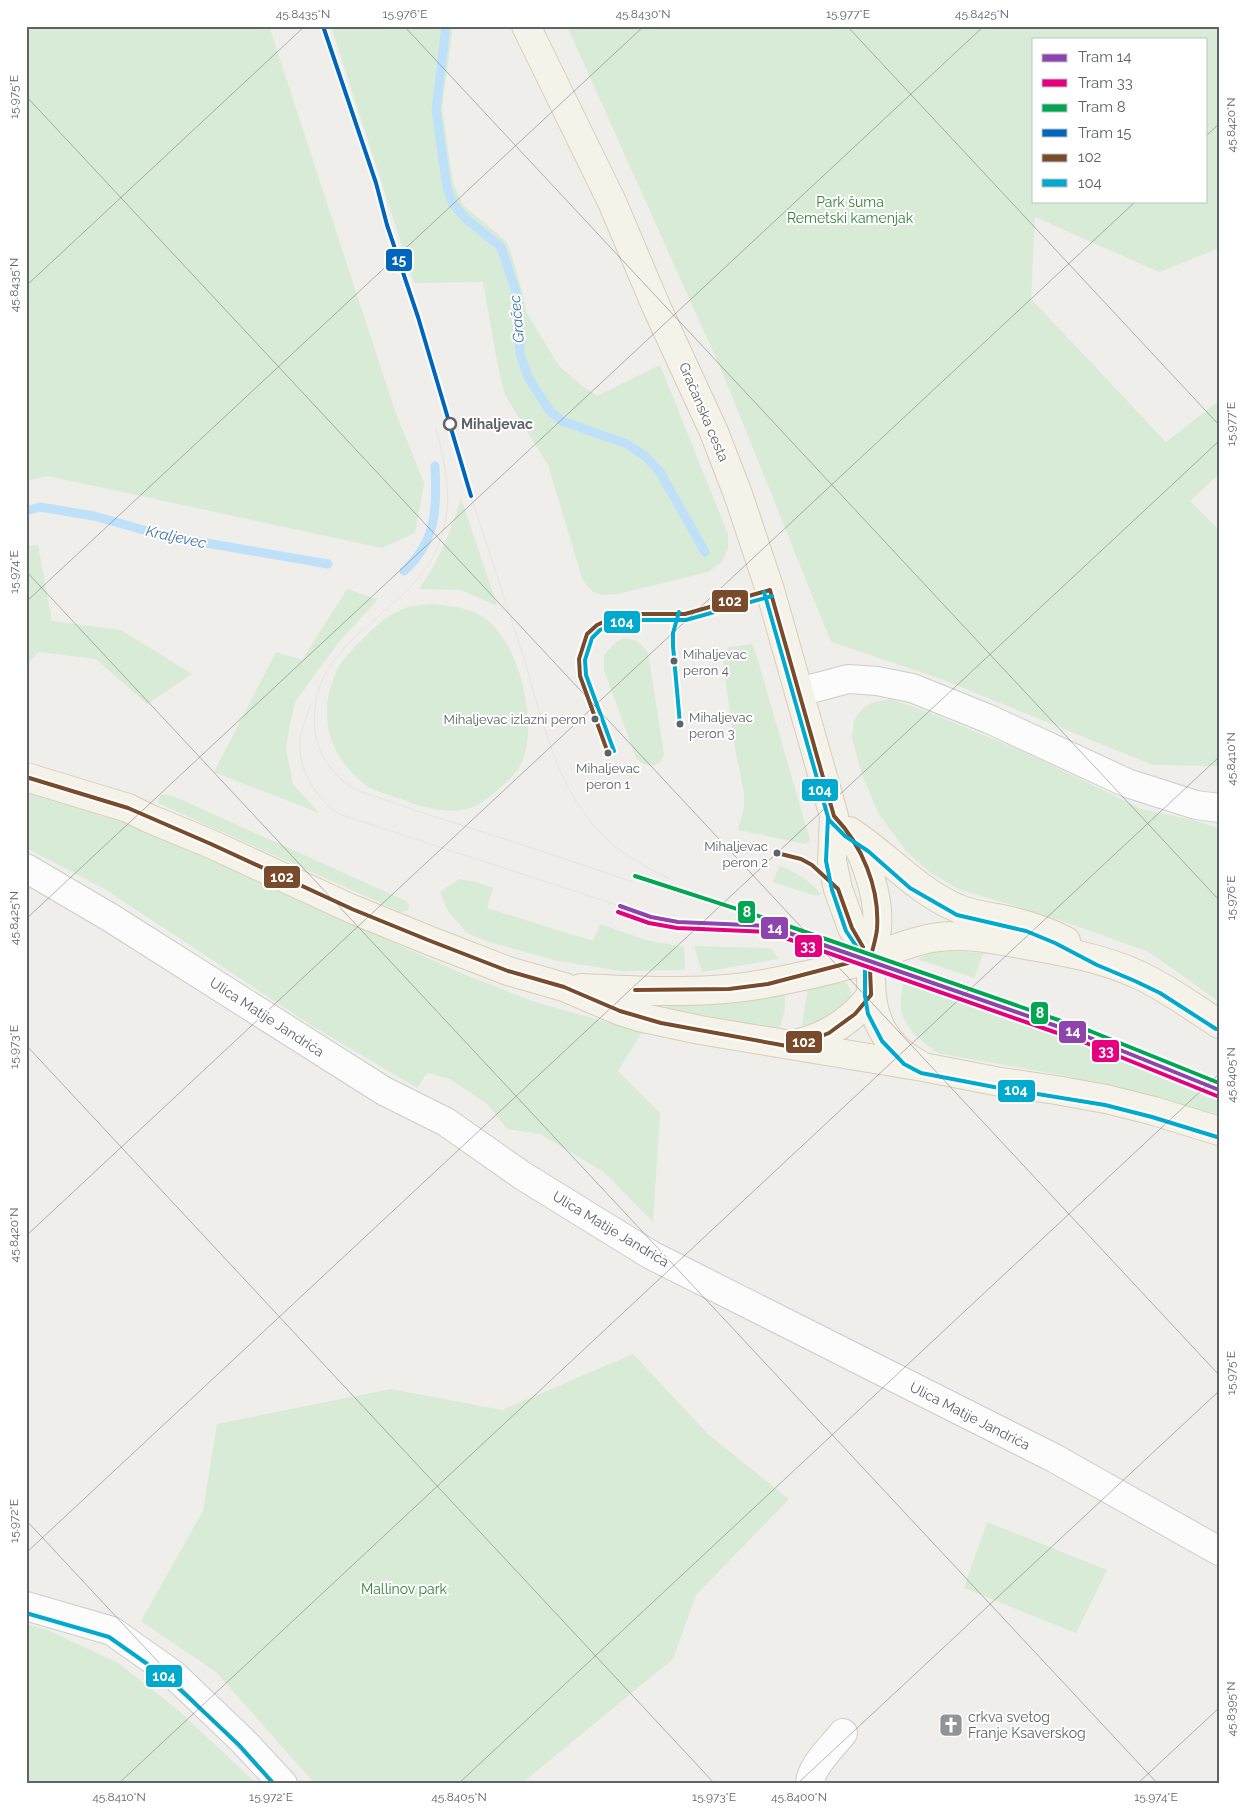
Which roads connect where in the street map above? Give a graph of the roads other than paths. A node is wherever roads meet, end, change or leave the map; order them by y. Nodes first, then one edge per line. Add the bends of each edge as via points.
1 (526, 26) edge
2 (799, 692) junction
3 (26, 777) edge
4 (1219, 808) edge
5 (841, 824) junction
6 (26, 868) edge
7 (871, 957) junction
8 (1100, 960) junction
9 (564, 987) junction
10 (871, 995) junction
11 (1219, 1024) edge
12 (787, 1046) junction
13 (924, 1067) junction
14 (1219, 1131) edge
15 (1219, 1551) edge
16 (26, 1606) edge
17 (843, 1733) dead end
18 (808, 1781) edge
19 (283, 1784) edge

1 - 2 main road, Gračanska cesta via 612,202 717,440 758,552
2 - 4 street via 848,678 912,688 989,719 1127,783 1196,805
2 - 5 main road, Gračanska cesta
3 - 9 main road via 128,808 428,940 508,971
5 - 7 main road, Gračanska cesta via 859,847 870,876 878,927
5 - 8 main road via 872,846 913,883 944,902 976,914 1042,929
6 - 15 street, Ulica Matije Jandrića via 111,918 384,1091 446,1122 523,1176 651,1255 1054,1458
7 - 8 main road via 916,941 953,936 1011,942
7 - 9 main road via 768,984 729,989 646,991
7 - 10 main road, Gračanska cesta
8 - 11 main road via 1163,988
9 - 12 main road via 620,1011 661,1023
10 - 12 main road via 855,1014 829,1033
10 - 13 main road, Gračanska cesta via 874,1013 886,1037 908,1059
12 - 13 main road
13 - 14 main road via 1106,1099
16 - 19 street via 112,1631 174,1675
17 - 18 street

